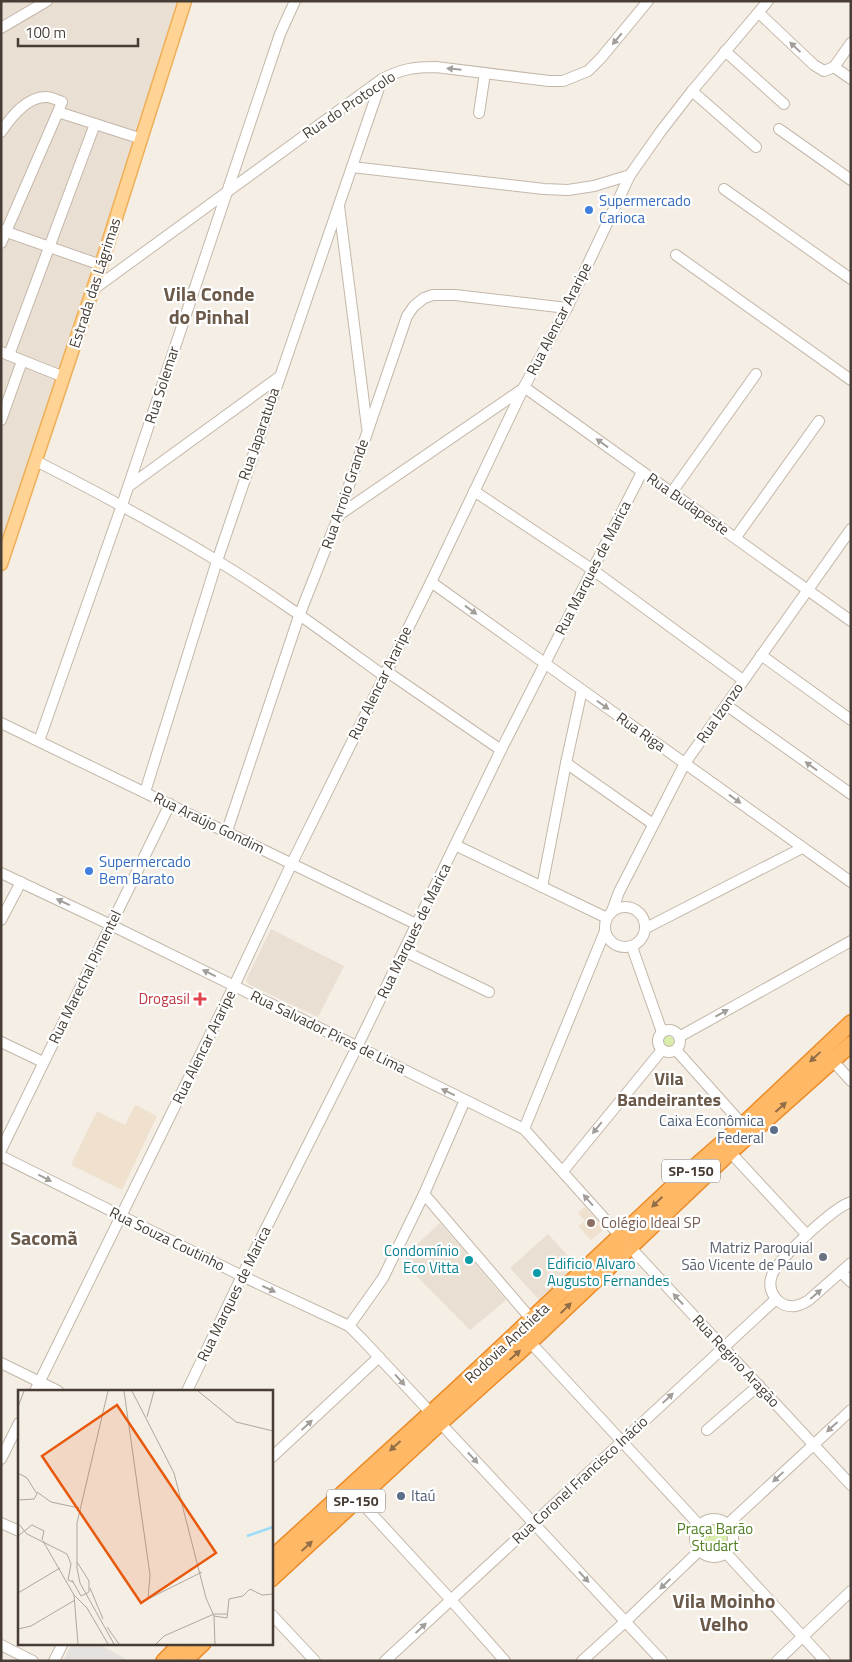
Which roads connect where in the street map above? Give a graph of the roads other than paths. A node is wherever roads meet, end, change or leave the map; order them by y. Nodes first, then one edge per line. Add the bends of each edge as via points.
1 (47, 1) edge
2 (185, 1) edge
3 (295, 1) edge
4 (648, 1) edge
5 (768, 1) edge
6 (759, 13) junction
7 (1, 28) edge
8 (851, 44) edge
9 (725, 51) junction
10 (834, 67) junction
11 (485, 73) junction
12 (382, 79) junction
13 (851, 79) edge
14 (692, 91) junction
15 (784, 104) dead end
16 (58, 112) junction
17 (479, 113) dead end
18 (95, 124) junction
19 (779, 129) dead end
20 (1, 132) edge
21 (142, 139) junction
22 (756, 147) dead end
23 (352, 167) junction
24 (630, 175) junction
25 (851, 180) edge
26 (724, 189) dead end
27 (227, 192) junction
28 (339, 203) junction
29 (3, 230) edge
30 (1, 244) edge
31 (50, 246) junction
32 (676, 255) dead end
33 (101, 265) junction
34 (851, 279) edge
35 (94, 288) junction
36 (567, 308) junction
37 (5, 354) edge
38 (22, 361) junction
39 (756, 374) dead end
40 (64, 377) junction
41 (279, 377) junction
42 (851, 380) edge
43 (524, 388) junction
44 (1, 420) edge
45 (819, 421) dead end
46 (367, 430) junction
47 (36, 461) junction
48 (642, 472) junction
49 (129, 486) junction
50 (474, 491) junction
51 (672, 492) junction
52 (122, 505) junction
53 (338, 516) junction
54 (851, 529) edge
55 (736, 537) junction
56 (217, 560) junction
57 (1, 564) edge
58 (593, 570) junction
59 (431, 582) junction
60 (808, 589) junction
61 (299, 616) junction
62 (851, 621) edge
63 (761, 655) junction
64 (545, 664) junction
65 (385, 674) junction
66 (744, 680) junction
67 (582, 690) junction
68 (726, 704) junction
69 (851, 720) edge
70 (1, 723) edge
71 (39, 741) junction
72 (501, 750) junction
73 (566, 763) junction
74 (685, 763) junction
75 (145, 792) junction
76 (851, 794) edge
77 (170, 804) junction
78 (653, 824) junction
79 (227, 831) junction
80 (455, 845) junction
81 (802, 848) junction
82 (292, 864) junction
83 (1, 873) edge
84 (21, 882) junction
85 (851, 882) edge
86 (542, 886) junction
87 (610, 914) junction
88 (1, 920) edge
89 (111, 924) junction
90 (416, 924) junction
91 (646, 928) junction
92 (605, 931) junction
93 (851, 941) edge
94 (632, 947) junction
95 (404, 951) junction
96 (234, 986) junction
97 (489, 992) dead end
98 (851, 1023) edge
99 (662, 1032) junction
100 (679, 1037) junction
101 (1, 1042) edge
102 (851, 1044) edge
103 (357, 1047) junction
104 (662, 1050) junction
105 (676, 1050) junction
106 (833, 1061) junction
107 (43, 1062) junction
108 (851, 1081) edge
109 (466, 1100) junction
110 (743, 1124) junction
111 (524, 1130) junction
112 (1, 1150) edge
113 (730, 1152) junction
114 (1, 1156) edge
115 (563, 1171) junction
116 (424, 1194) junction
117 (851, 1202) edge
118 (120, 1216) junction
119 (807, 1235) junction
120 (625, 1242) junction
121 (851, 1263) edge
122 (842, 1272) junction
123 (242, 1276) junction
124 (851, 1282) edge
125 (776, 1299) junction
126 (532, 1320) junction
127 (349, 1326) junction
128 (530, 1342) junction
129 (724, 1347) junction
130 (379, 1357) junction
131 (1, 1363) edge
132 (37, 1386) edge
133 (759, 1386) junction
134 (54, 1390) edge
135 (187, 1390) edge
136 (851, 1410) edge
137 (436, 1418) junction
138 (18, 1425) edge
139 (707, 1430) dead end
140 (621, 1442) junction
141 (813, 1444) junction
142 (272, 1457) edge
143 (1, 1459) edge
144 (851, 1485) edge
145 (358, 1500) junction
146 (1, 1523) edge
147 (535, 1524) junction
148 (728, 1524) junction
149 (700, 1526) junction
150 (18, 1531) edge
151 (700, 1550) junction
152 (726, 1553) junction
153 (272, 1559) edge
154 (272, 1578) edge
155 (851, 1591) edge
156 (451, 1600) junction
157 (272, 1615) edge
158 (626, 1622) junction
159 (803, 1636) junction
160 (62, 1644) edge
161 (181, 1644) edge
162 (201, 1644) edge
163 (1, 1645) edge
164 (33, 1661) edge
165 (54, 1661) edge
166 (164, 1661) edge
167 (184, 1661) edge
168 (315, 1661) edge
169 (385, 1661) edge
170 (505, 1661) edge
171 (582, 1661) edge
172 (662, 1661) edge
173 (777, 1661) edge
174 (825, 1661) edge

1 - 7 street
2 - 21 main road, Estrada das Lágrimas
3 - 27 street, Rua Solemar via 280,34
4 -> 11 street, Rua do Protocolo via 601,58 588,71 575,77 549,81
5 - 6 street, Rua Alencar Araripe
6 - 9 street, Rua Alencar Araripe
10 -> 6 street via 826,71 818,67
8 - 10 street
9 - 14 street, Rua Alencar Araripe
9 - 15 street
10 - 13 street
11 -> 12 street, Rua do Protocolo via 419,67 401,70
11 - 17 street
12 - 23 street, Rua Japaratuba
12 - 27 street, Rua do Protocolo
14 - 22 street
14 - 24 street, Rua Alencar Araripe
16 - 18 street
16 - 20 street via 62,102 48,96 39,98 16,112
16 - 29 street
18 - 21 street
18 - 31 street
19 - 25 street
21 - 33 main road, Estrada das Lágrimas
23 - 24 street via 568,190
23 - 28 street, Rua Japaratuba
24 - 36 street, Rua Alencar Araripe
26 - 34 street
27 - 35 street, Rua do Protocolo
27 - 49 street, Rua Solemar
28 - 41 street, Rua Japaratuba
28 - 46 street
29 - 30 street
29 - 31 street
31 - 33 street
31 - 37 street
32 - 42 street
33 - 35 main road, Estrada das Lágrimas
35 - 40 main road, Estrada das Lágrimas
36 - 43 street, Rua Alencar Araripe
36 - 46 street, Rua Arroio Grande via 455,295 424,298 407,316
37 - 38 street
38 - 40 street
38 - 44 street
39 - 51 street
40 - 47 main road, Estrada das Lágrimas
41 - 49 street
41 - 56 street, Rua Japaratuba
48 -> 43 street, Rua Budapeste
43 - 50 street, Rua Alencar Araripe
43 - 53 street
45 - 55 street
46 - 53 street, Rua Arroio Grande
47 - 52 street
47 - 57 main road, Estrada das Lágrimas
48 - 51 street, Rua Budapeste
48 - 58 street, Rua Marques de Marica
49 - 52 street, Rua Solemar
50 - 58 street
50 - 59 street, Rua Alencar Araripe
51 - 55 street, Rua Budapeste
52 - 56 street
52 - 71 street, Rua Solemar
53 - 61 street, Rua Arroio Grande
54 - 60 street, Rua Izonzo
55 - 60 street, Rua Budapeste
56 - 61 street
56 - 75 street, Rua Japaratuba
58 - 64 street, Rua Marques de Marica
58 - 66 street
59 -> 64 street, Rua Riga
59 - 65 street, Rua Alencar Araripe
60 - 62 street, Rua Budapeste
60 - 63 street, Rua Izonzo
61 - 65 street
61 - 79 street, Rua Arroio Grande
63 - 66 street, Rua Izonzo
63 - 69 street
64 - 67 street, Rua Riga
64 - 72 street, Rua Marques de Marica
65 - 72 street
65 - 82 street, Rua Alencar Araripe
66 - 68 street, Rua Izonzo
67 - 73 street
67 -> 74 street, Rua Riga
68 - 74 street, Rua Izonzo
76 -> 68 street
70 - 71 street, Rua Araújo Gondim
71 - 75 street, Rua Araújo Gondim
72 - 80 street, Rua Marques de Marica
73 - 78 street
73 - 86 street
74 - 78 street, Rua Izonzo
74 -> 81 street, Rua Riga
75 - 77 street, Rua Araújo Gondim
77 - 79 street, Rua Araújo Gondim
77 - 89 street, Rua Marechal Pimentel
78 - 87 street, Rua Izonzo
79 - 82 street, Rua Araújo Gondim
80 - 86 street
80 - 90 street, Rua Marques de Marica
81 - 85 street, Rua Riga
81 - 91 street
82 - 90 street, Rua Araújo Gondim
82 - 96 street, Rua Alencar Araripe
83 - 84 street, Rua Salvador Pires de Lima
84 - 88 street
89 -> 84 street, Rua Salvador Pires de Lima
86 - 87 street
87 - 91 street via 619,908 634,909 645,920
87 - 92 street
96 -> 89 street, Rua Salvador Pires de Lima
89 - 107 street, Rua Marechal Pimentel
90 - 95 street, Rua Marques de Marica
91 - 94 street via 642,940
92 - 94 street via 612,943
92 - 111 street
100 -> 93 street
94 - 99 street
95 - 97 street
95 - 103 street, Rua Marques de Marica
96 - 103 street, Rua Salvador Pires de Lima
96 - 118 street, Rua Alencar Araripe
98 -> 110 highway, Rodovia Anchieta / SP-150
99 - 100 street via 670,1030
99 - 104 street via 658,1041
100 - 105 street
101 - 107 street
102 - 106 highway, Rodovia Anchieta / SP-150
109 -> 103 street, Rua Salvador Pires de Lima
103 - 123 street, Rua Marques de Marica
104 - 105 street via 669,1053
104 -> 115 street
105 - 110 street
106 - 108 street
113 -> 106 highway, Rodovia Anchieta / SP-150
107 - 112 street, Rua Marechal Pimentel
109 - 111 street, Rua Salvador Pires de Lima
109 - 116 street
110 -> 120 highway, Rodovia Anchieta / SP-150 via 680,1180
111 - 115 street, Rua Salvador Pires de Lima
113 - 119 street
113 - 120 highway, Rodovia Anchieta / SP-150
114 -> 118 street, Rua Souza Coutinho
120 -> 115 street, Rua Salvador Pires de Lima
116 - 126 street
116 - 127 street via 383,1278
117 - 119 street via 841,1206
118 - 123 street, Rua Souza Coutinho
118 - 132 street, Rua Alencar Araripe
119 - 125 street via 779,1263 772,1275 770,1288
120 - 126 highway, Rodovia Anchieta / SP-150
128 -> 120 highway, Rodovia Anchieta / SP-150
129 -> 120 street, Rua Regino Aragão
121 - 122 street
122 - 124 street
125 -> 122 street via 786,1306 801,1305
123 -> 127 street, Rua Souza Coutinho
123 - 135 street, Rua Marques de Marica
125 - 129 street, Rua Coronel Francisco Inácio
126 - 137 highway, Rodovia Anchieta / SP-150
127 - 130 street, Rua Souza Coutinho
137 -> 128 highway, Rodovia Anchieta / SP-150
128 - 140 street
129 - 133 street, Rua Regino Aragão
140 -> 129 street, Rua Coronel Francisco Inácio
130 -> 137 street, Rua Souza Coutinho
142 -> 130 street
131 - 132 street
132 - 134 street
133 - 139 street
133 - 141 street, Rua Regino Aragão
136 -> 141 street
137 - 145 highway, Rodovia Anchieta / SP-150
137 -> 147 street, Rua Souza Coutinho
137 -> 153 highway, Rodovia Anchieta / SP-150
138 - 143 street
140 - 147 street, Rua Coronel Francisco Inácio
140 - 149 street
141 - 144 street, Rua Regino Aragão
141 -> 148 street
154 -> 145 highway, Rodovia Anchieta / SP-150
145 - 156 street
146 - 150 street
147 - 156 street, Rua Coronel Francisco Inácio
147 -> 158 street, Rua Souza Coutinho
148 - 149 street via 714,1519
148 - 152 street via 733,1536
149 - 151 street via 696,1535
151 - 152 street via 715,1557
151 -> 158 street
152 - 159 street
155 - 159 street
169 -> 156 street, Rua Coronel Francisco Inácio
156 - 170 street
157 - 168 street
158 - 171 street
158 - 172 street, Rua Souza Coutinho
159 - 173 street
159 - 174 street
160 - 165 street
161 - 166 highway
162 - 167 highway
163 - 164 street

